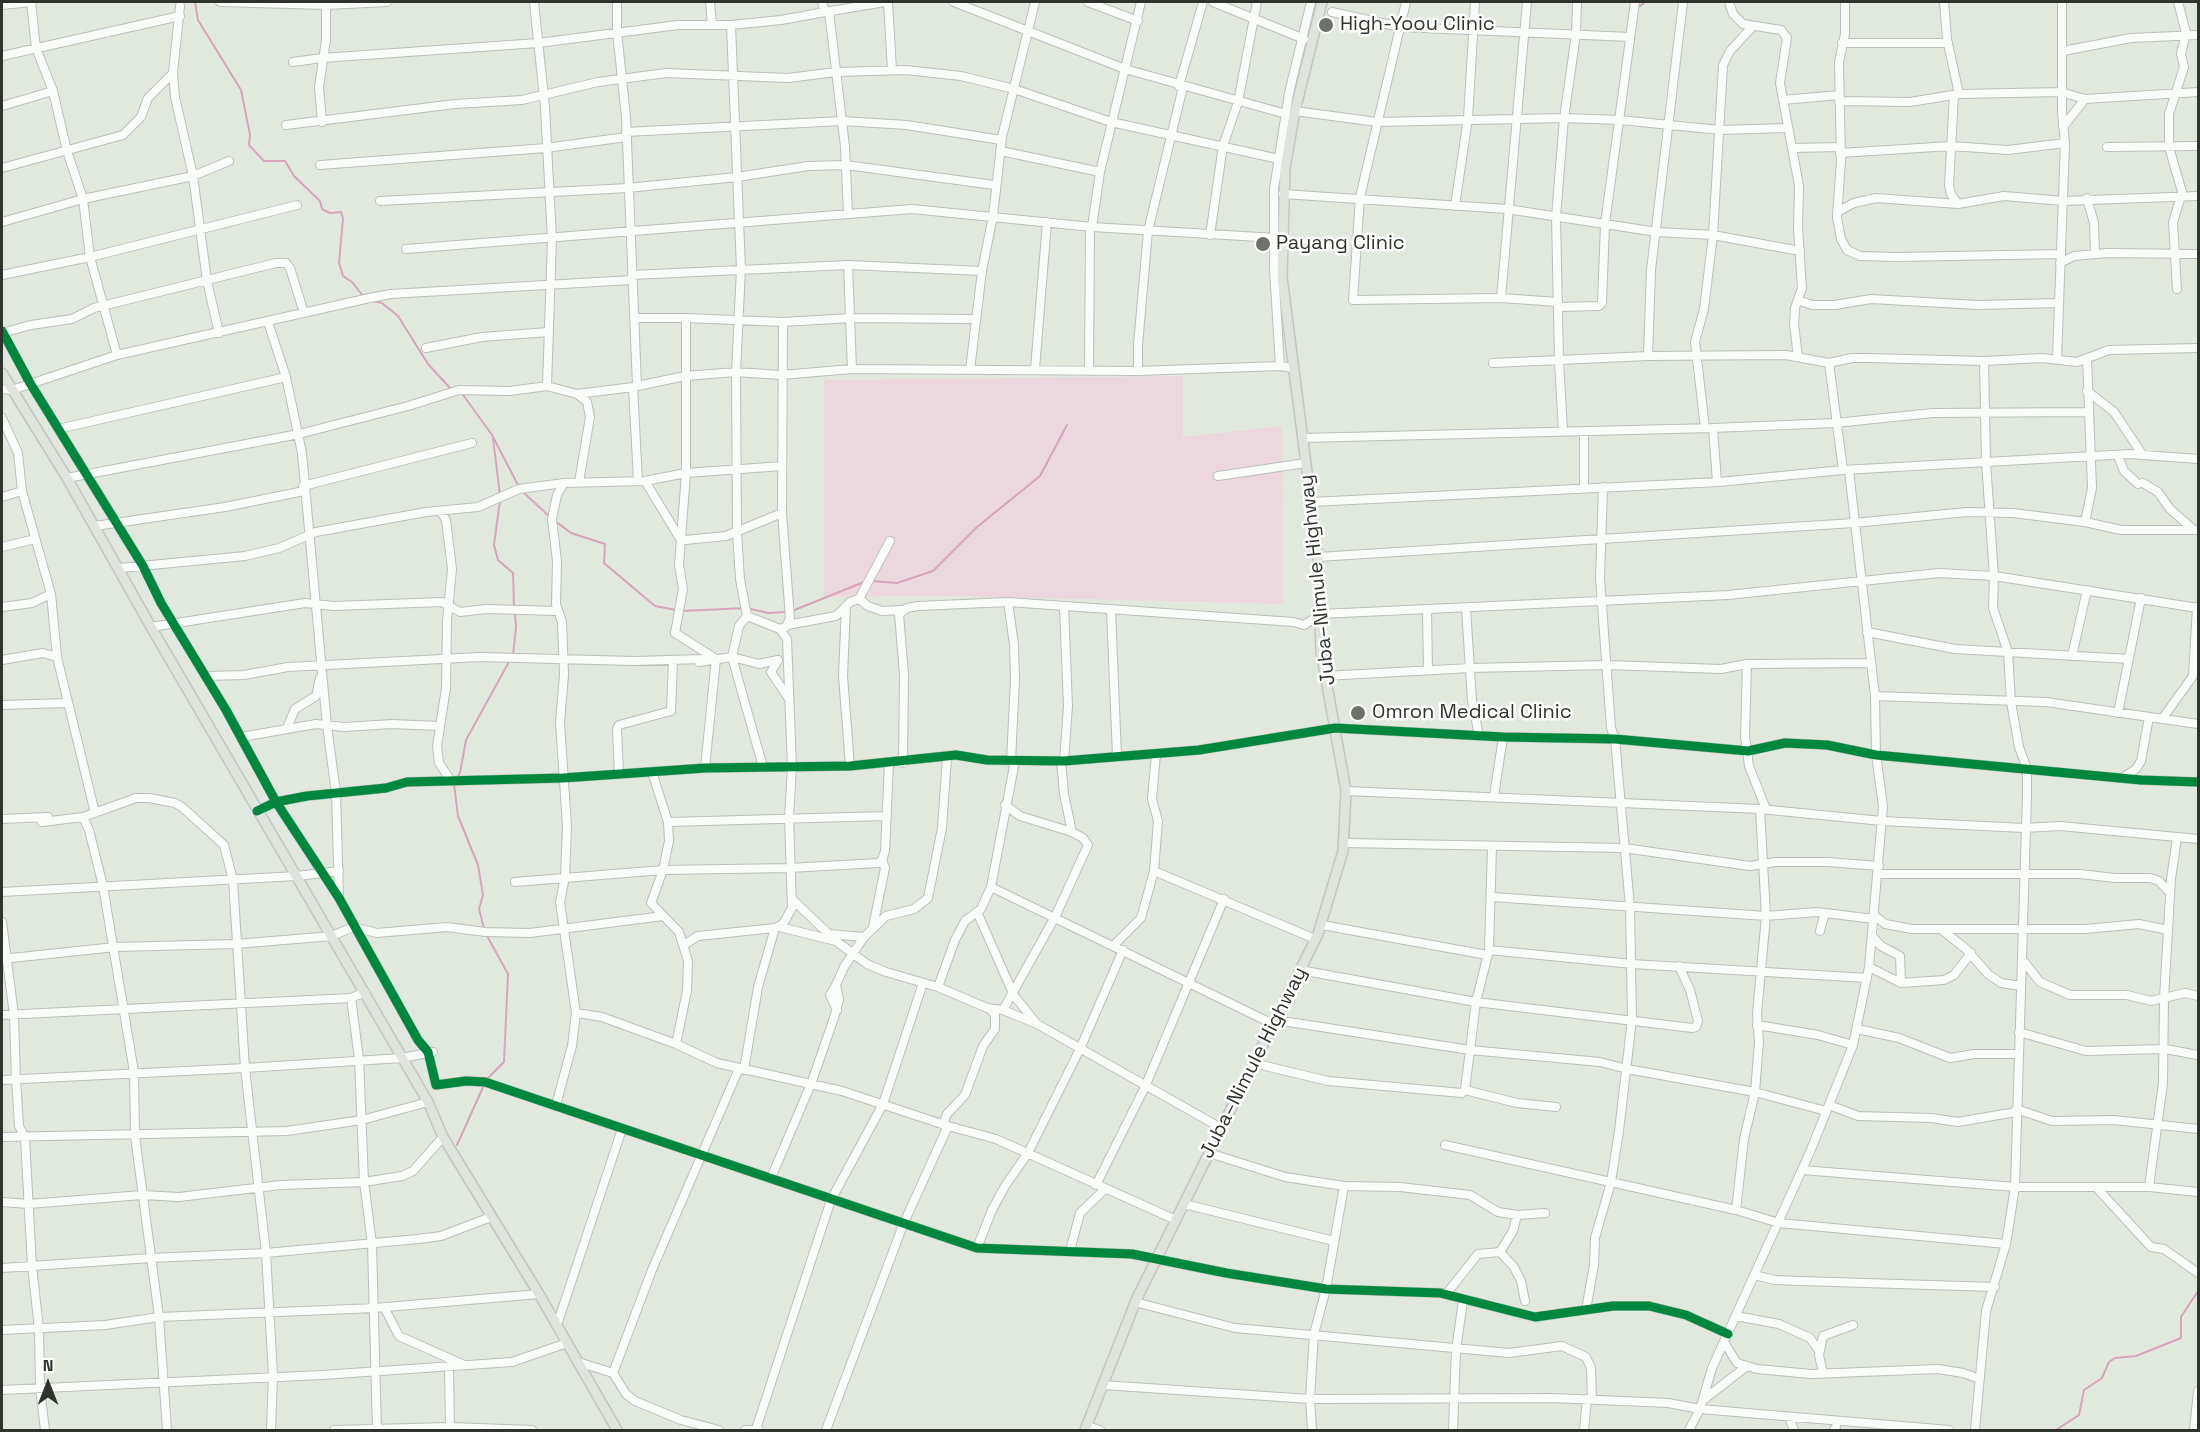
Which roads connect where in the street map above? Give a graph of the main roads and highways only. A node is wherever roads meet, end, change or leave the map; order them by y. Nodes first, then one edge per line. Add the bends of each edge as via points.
1 (1322, 2) edge
2 (2, 373) edge
3 (7, 390) edge
4 (1086, 1428) edge
5 (617, 1431) edge

1 - 4 main road, Juba–Nimule Highway via 1307,40 1290,112 1283,194 1282,277 1318,557 1321,652 1346,791 1344,843 1322,925 1135,1302
2 - 3 main road
3 - 5 main road via 67,478 120,568 428,1102 443,1137

